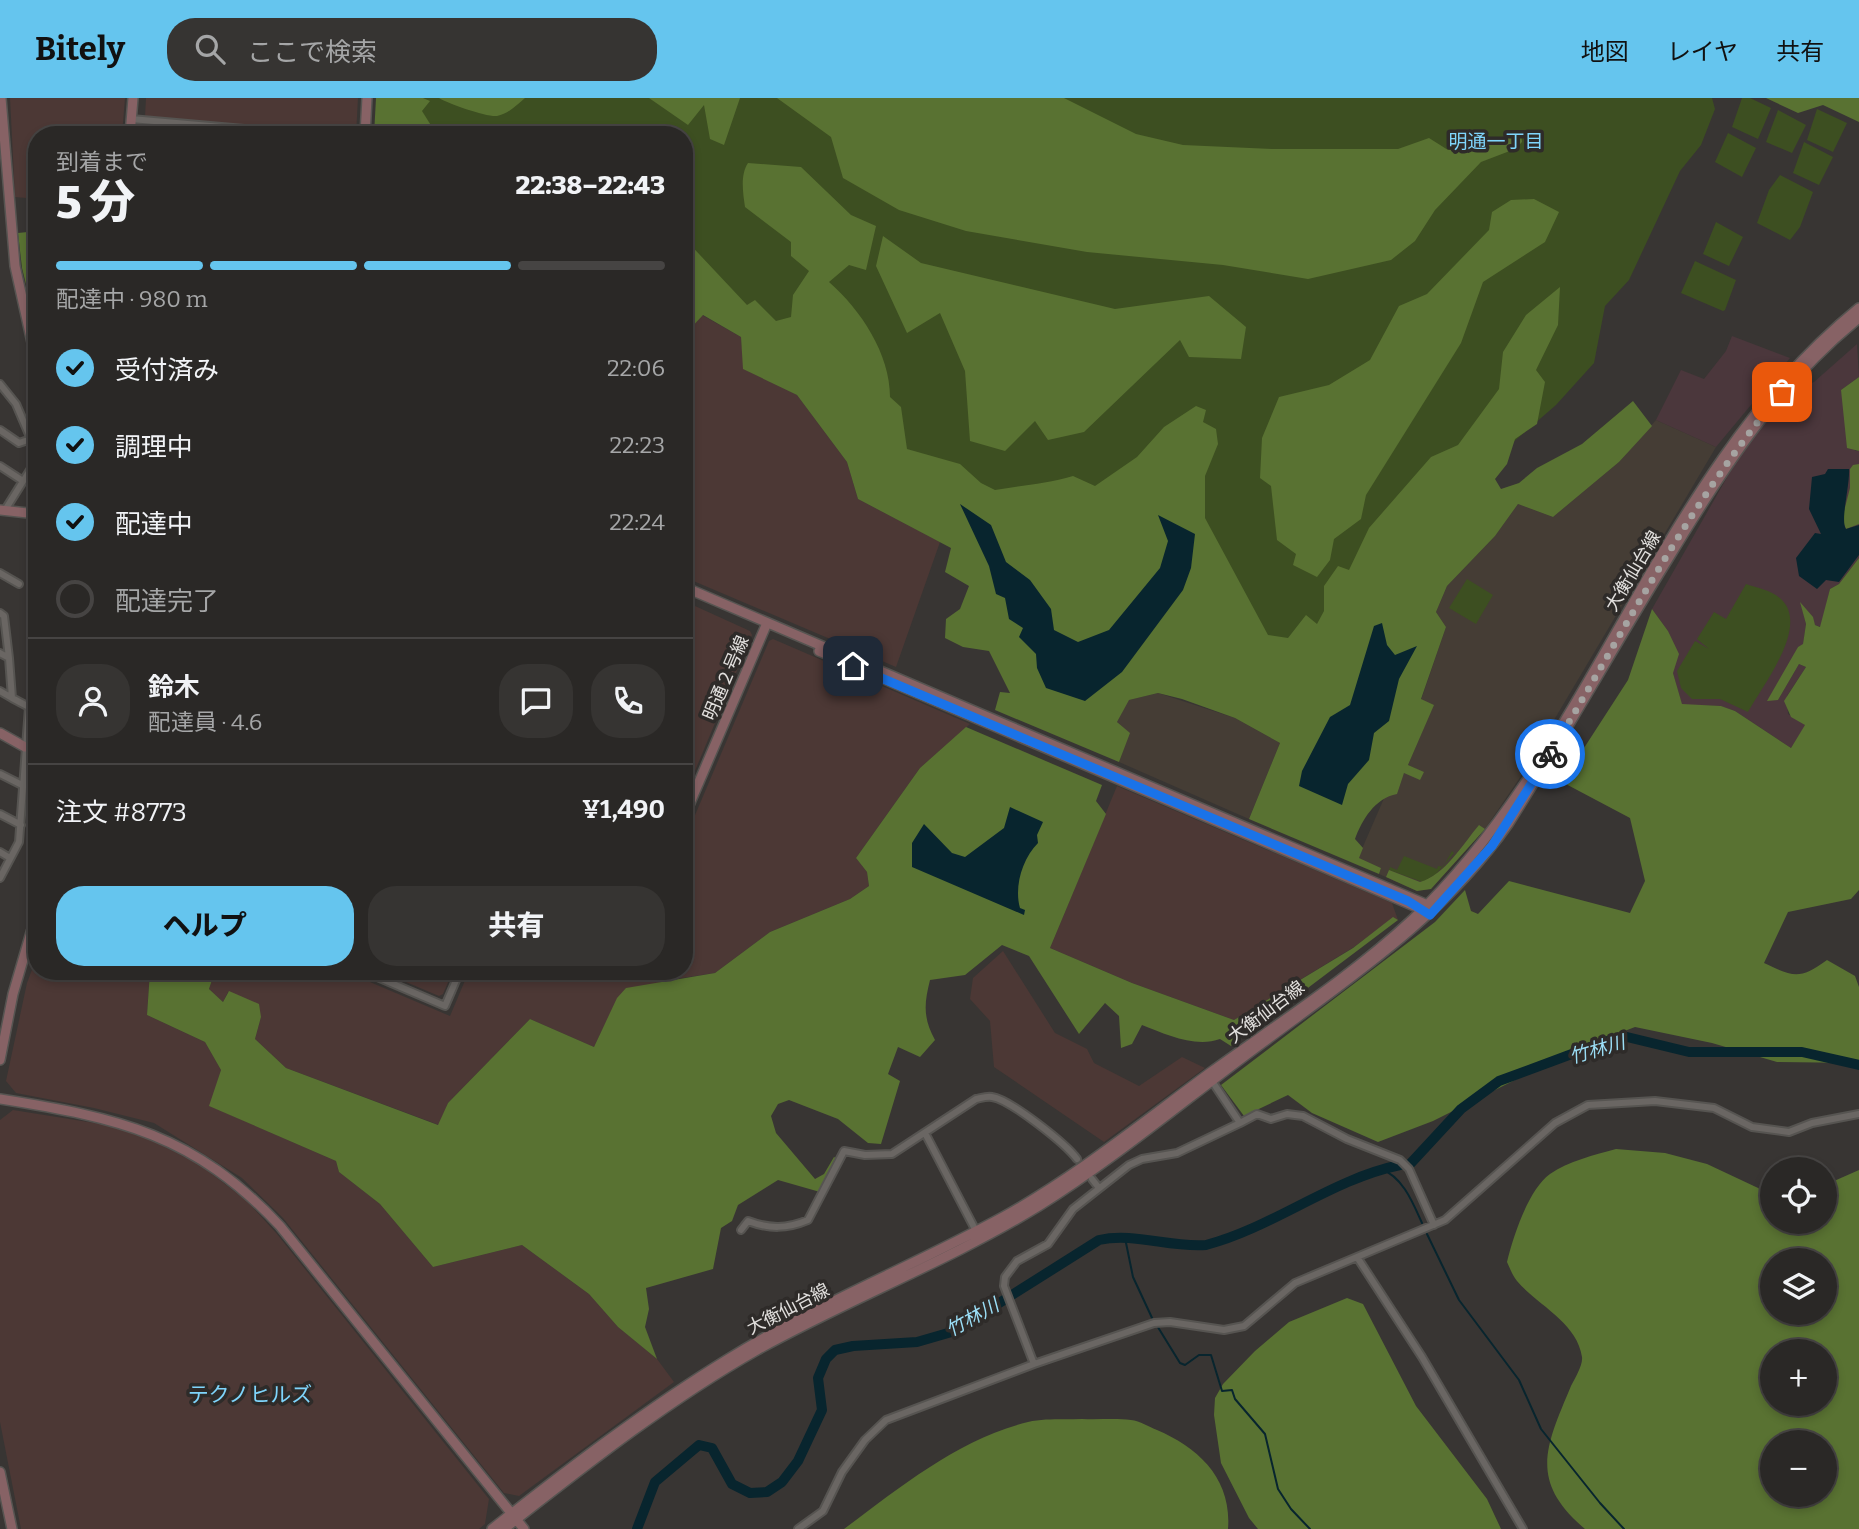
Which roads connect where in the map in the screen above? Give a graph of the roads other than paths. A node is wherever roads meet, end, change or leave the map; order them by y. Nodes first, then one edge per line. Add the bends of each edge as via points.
1 (1, 98) edge
2 (133, 98) edge
3 (139, 98) edge
4 (367, 98) edge
5 (134, 119) junction
6 (132, 126) edge
7 (135, 126) edge
8 (212, 126) edge
9 (365, 126) edge
10 (1859, 309) edge
11 (1859, 318) edge
12 (28, 324) edge
13 (0, 384) edge
14 (0, 430) edge
15 (28, 432) edge
16 (28, 440) edge
17 (0, 466) edge
18 (28, 473) edge
19 (23, 481) junction
20 (2, 510) edge
21 (28, 513) edge
22 (0, 573) edge
23 (19, 584) dead end
24 (693, 591) edge
25 (693, 597) edge
26 (0, 613) edge
27 (766, 625) junction
28 (0, 653) edge
29 (9, 658) junction
30 (0, 691) edge
31 (12, 698) junction
32 (28, 706) edge
33 (28, 717) edge
34 (0, 733) edge
35 (25, 747) junction
36 (0, 774) edge
37 (22, 785) junction
38 (693, 796) edge
39 (0, 814) edge
40 (21, 825) junction
41 (0, 852) edge
42 (10, 858) junction
43 (0, 878) edge
44 (1430, 909) junction
45 (28, 943) edge
46 (384, 980) edge
47 (456, 980) edge
48 (0, 1060) edge
49 (1212, 1081) junction
50 (0, 1100) edge
51 (1859, 1114) edge
52 (1241, 1123) junction
53 (925, 1133) junction
54 (1077, 1159) dead end
55 (1092, 1179) dead end
56 (1099, 1188) junction
57 (1434, 1224) junction
58 (741, 1230) dead end
59 (976, 1231) junction
60 (1357, 1257) junction
61 (1034, 1364) junction
62 (0, 1472) edge
63 (513, 1517) junction
64 (12, 1529) edge
65 (492, 1529) edge
66 (504, 1529) edge
67 (524, 1529) edge
68 (799, 1529) edge
69 (1523, 1529) edge

1 - 12 main road via 15,266
2 - 5 main road
3 - 5 main road
4 - 9 main road
5 - 6 main road
5 - 7 main road
5 - 8 street
10 - 44 main road, 大衡仙台線 via 1793,370 1737,435 1503,818
11 - 44 main road, 大衡仙台線 via 1797,375 1748,434 1702,502 1514,814 1492,846
13 - 15 street via 16,404
14 - 16 street via 19,443
17 - 19 street
18 - 19 street
19 - 20 street
20 - 21 main road
22 - 23 street
24 - 27 main road
25 - 27 main road
26 - 29 street via 4,615
27 - 38 main road, 明通２号線
27 - 44 main road
28 - 29 street
29 - 31 street
30 - 31 street
31 - 32 street
33 - 35 street
34 - 35 main road
35 - 37 street
36 - 37 street
37 - 40 street
39 - 40 street
40 - 42 street
41 - 42 street
42 - 43 street
44 - 49 main road, 大衡仙台線 via 1380,957
44 - 59 main road, 大衡仙台線 via 1081,1167
45 - 48 main road
46 - 47 street via 445,1006
49 - 52 street
49 - 63 main road, 大衡仙台線 via 1041,1204 970,1245 758,1350 683,1395
50 - 63 main road via 93,1115 140,1128 195,1154 243,1188 280,1226
51 - 57 street via 1789,1132 1752,1127 1714,1108 1655,1101 1588,1105 1555,1123 1445,1220
52 - 56 street via 1177,1153 1142,1159
52 - 57 street via 1257,1114 1271,1119 1301,1115 1395,1158 1409,1169
53 - 54 street via 976,1099 993,1097 1064,1143
53 - 58 street via 892,1154 845,1151 808,1220 780,1228 748,1221
53 - 59 street
55 - 56 street
56 - 61 street via 1073,1209 1048,1244 1010,1268 1004,1286
57 - 60 street
59 - 63 main road, 大衡仙台線 via 731,1357 642,1414
60 - 61 street via 1295,1283 1240,1328 1154,1323
60 - 69 street
61 - 68 street via 886,1420 864,1440 823,1511
62 - 64 main road
63 - 65 main road, 大衡仙台線
63 - 66 main road, 大衡仙台線
63 - 67 main road

